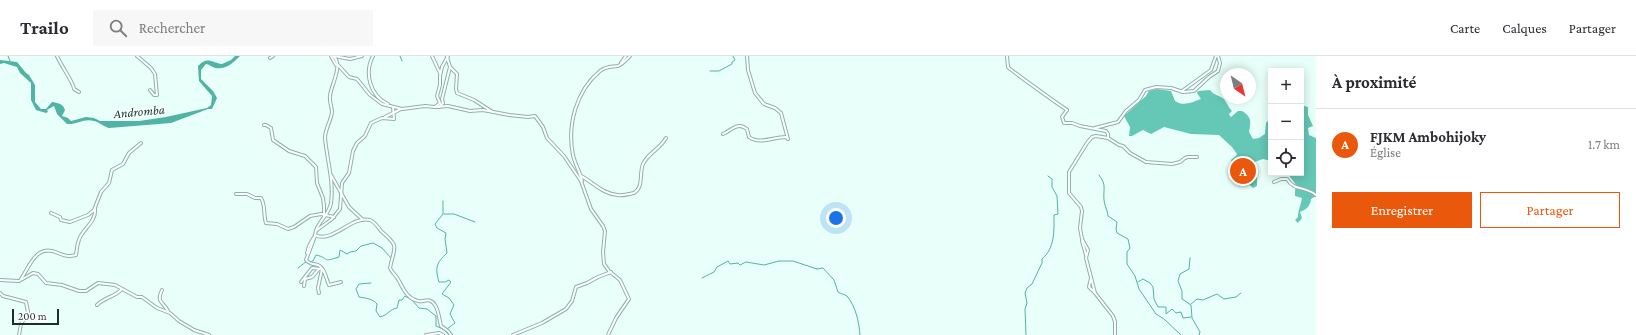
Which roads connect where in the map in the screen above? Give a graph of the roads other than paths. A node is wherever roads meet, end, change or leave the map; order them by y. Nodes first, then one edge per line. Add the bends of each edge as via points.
1 (57, 56) edge
2 (137, 56) edge
3 (273, 56) edge
4 (333, 56) edge
5 (362, 56) edge
6 (374, 56) edge
7 (432, 56) edge
8 (448, 56) edge
9 (626, 56) edge
10 (630, 56) edge
11 (747, 56) edge
12 (1007, 56) edge
13 (1217, 56) edge
14 (270, 58) dead end
15 (337, 64) junction
16 (620, 65) junction
17 (450, 67) junction
18 (337, 68) junction
19 (440, 74) junction
20 (150, 90) dead end
21 (79, 92) dead end
22 (1182, 92) junction
23 (391, 106) junction
24 (435, 107) junction
25 (439, 107) junction
26 (402, 109) junction
27 (394, 112) junction
28 (492, 112) junction
29 (385, 117) junction
30 (264, 125) dead end
31 (1095, 128) junction
32 (723, 134) dead end
33 (666, 138) dead end
34 (1108, 138) junction
35 (141, 143) dead end
36 (1197, 157) dead end
37 (331, 174) junction
38 (580, 175) junction
39 (1274, 182) dead end
40 (582, 185) junction
41 (236, 194) dead end
42 (341, 194) junction
43 (1316, 195) edge
44 (95, 208) junction
45 (51, 213) dead end
46 (324, 216) junction
47 (334, 217) junction
48 (362, 219) junction
49 (316, 231) junction
50 (315, 236) junction
51 (321, 269) junction
52 (611, 272) junction
53 (1091, 277) junction
54 (21, 279) junction
55 (0, 280) edge
56 (301, 282) dead end
57 (341, 282) dead end
58 (304, 286) dead end
59 (122, 288) junction
60 (162, 290) dead end
61 (0, 293) edge
62 (319, 293) dead end
63 (1095, 293) junction
64 (160, 302) junction
65 (97, 305) dead end
66 (152, 305) junction
67 (168, 312) junction
68 (441, 326) junction
69 (19, 335) edge
70 (209, 335) edge
71 (426, 335) edge
72 (443, 335) edge
73 (451, 335) edge
74 (513, 335) edge
75 (608, 335) edge
76 (1116, 335) edge

1 - 21 street via 74,89
2 - 20 street via 155,74 157,95
3 - 14 street
4 - 5 street via 350,59
4 - 15 street
4 - 18 street
6 - 23 street via 369,63 370,86 381,101
7 - 19 street
8 - 17 street
8 - 19 street
9 - 16 street
10 - 16 street
11 - 32 street via 755,93 764,104 781,113 788,138 755,141 749,138 747,129 741,125
12 - 31 street via 1010,69 1067,110 1062,117 1064,124 1072,123
13 - 22 street via 1211,70
13 - 22 street via 1220,63 1218,71 1198,89
15 - 18 street
15 - 23 street via 349,77 357,79 370,95 382,104
16 - 38 street via 603,68 589,82 576,106 572,139 573,156
17 - 25 street via 443,103
17 - 28 street via 457,74 457,93 478,102
18 - 37 street via 330,97 332,111 325,132
19 - 24 street via 437,96 440,103
22 - 31 street via 1172,88 1156,87 1144,90 1139,100 1118,122
23 - 26 street
23 - 27 street
24 - 25 street
24 - 26 street
25 - 28 street
26 - 27 street
27 - 29 street
27 - 29 street via 394,119
28 - 40 street via 537,117 547,138 564,156
29 - 42 street via 371,123 353,151 350,173 342,183
30 - 46 street via 271,128 273,140 289,151 304,156 316,167
31 - 34 street via 1108,132
33 - 38 street via 645,162 640,186 634,193 619,196 601,190
34 - 36 street via 1146,162 1172,164 1184,158
34 - 53 street via 1092,137 1069,172 1069,193 1082,211 1082,240 1088,250 1087,265
35 - 44 street via 123,164 112,170
37 - 42 street
37 - 46 street via 331,203
38 - 40 street
39 - 43 street via 1287,179 1297,188 1310,190
40 - 52 street via 591,209 605,231 603,258
41 - 46 street via 261,198 266,224 277,224 288,229 310,216
42 - 47 street via 340,210
42 - 48 street via 349,207
44 - 45 street via 88,215 70,222
44 - 54 street via 96,216 82,233 76,256 66,257 52,251 41,252 34,257
46 - 47 street
46 - 49 street
47 - 49 street
48 - 50 street via 329,235
48 - 68 street via 375,223 391,239 394,255 390,268 405,292 418,302 427,300 433,303 438,311
49 - 50 street
50 - 51 street via 309,246 306,261 317,264
51 - 56 street via 312,268
51 - 57 street via 328,285
51 - 58 street via 305,280
51 - 62 street
52 - 74 street via 576,287 566,310
52 - 75 street via 620,280 629,299
53 - 63 street
53 - 63 street via 1089,287
54 - 55 street
54 - 59 street via 36,273 46,283 79,291 86,291 101,283
59 - 65 street
59 - 66 street via 137,297 142,297
60 - 64 street
61 - 69 street via 26,302 28,312
63 - 76 street via 1113,317
64 - 66 street
64 - 67 street
66 - 67 street
67 - 70 street via 191,329
68 - 72 street
68 - 73 street
71 - 72 street

